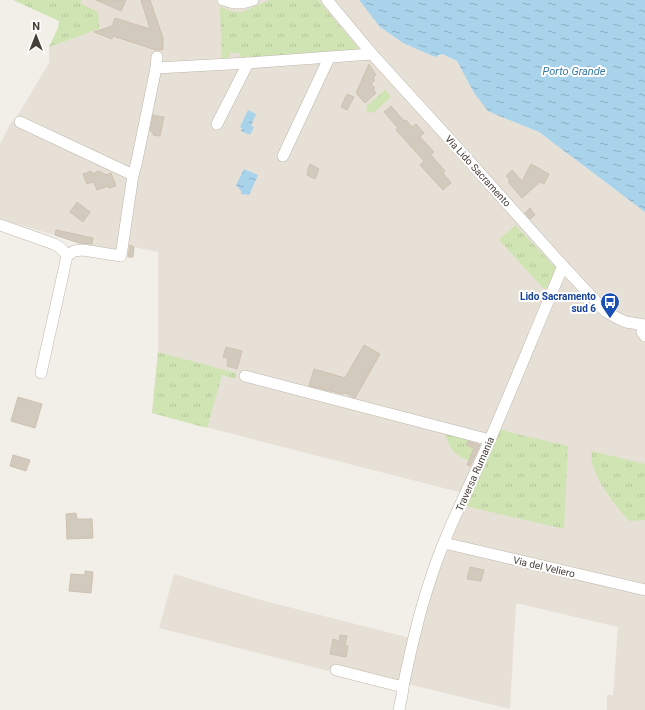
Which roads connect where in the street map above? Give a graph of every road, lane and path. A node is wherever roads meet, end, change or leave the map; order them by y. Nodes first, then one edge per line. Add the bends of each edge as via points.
1 (223, 0) edge
2 (253, 0) edge
3 (327, 0) edge
4 (372, 54) junction
5 (329, 58) junction
6 (248, 63) junction
7 (20, 122) dead end
8 (217, 124) dead end
9 (283, 156) dead end
10 (133, 175) junction
11 (0, 225) edge
12 (67, 256) junction
13 (563, 266) junction
14 (643, 325) edge
15 (645, 336) edge
16 (41, 373) dead end
17 (245, 376) dead end
18 (490, 440) junction
19 (444, 543) junction
20 (645, 590) edge
21 (336, 670) dead end
22 (403, 687) junction
23 (399, 710) edge

1 - 2 street via 242,3
3 - 4 street, Via Lido Sacramento
4 - 5 street
4 - 13 street, Via Lido Sacramento
5 - 6 street
5 - 9 street
6 - 8 street
6 - 10 street via 157,63
7 - 10 street
10 - 12 street via 121,256 83,250 74,251
11 - 12 street via 54,244
12 - 16 street
13 - 14 street, Via Lido Sacramento via 605,311 626,322
13 - 18 street, Traversa Rumania
14 - 15 street via 642,332
17 - 18 street
18 - 19 street, Traversa Rumania
19 - 20 street, Via del Veliero
19 - 22 street, Traversa Rumania via 414,633
21 - 22 street
22 - 23 street, Traversa Rumania

